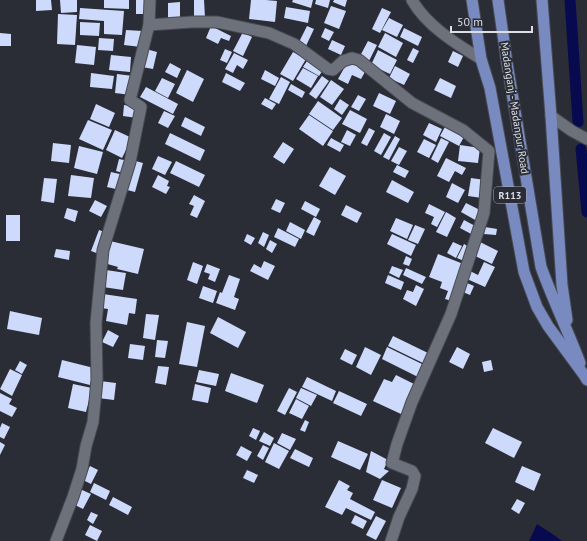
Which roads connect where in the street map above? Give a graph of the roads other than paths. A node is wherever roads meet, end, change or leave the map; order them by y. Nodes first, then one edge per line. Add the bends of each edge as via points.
1 (150, 0) edge
2 (412, 0) edge
3 (472, 0) edge
4 (498, 0) edge
5 (542, 0) edge
6 (149, 25) junction
7 (480, 59) junction
8 (551, 116) junction
9 (587, 139) edge
10 (570, 335) junction
11 (586, 378) edge
12 (56, 541) edge
13 (390, 541) edge

1 - 6 street
2 - 7 street via 438,31
3 - 7 main road, Madanganj - Madanpur Road / R113
4 - 10 main road, Madanganj - Madanpur Road / R113 via 541,267
5 - 8 main road
6 - 12 street via 130,100 141,107 130,162 103,250 96,324 97,380 93,422 82,469
6 - 13 street via 216,22 268,33 294,44 332,70 343,61 352,58 359,60 412,103 463,130 489,151 484,213 451,314 412,402 397,444 392,464 412,471 415,476
7 - 11 main road, Madanganj - Madanpur Road / R113 via 490,88 524,272 537,307 548,326
8 - 9 street
8 - 10 main road via 562,285
10 - 11 main road, Madanganj - Madanpur Road / R113

